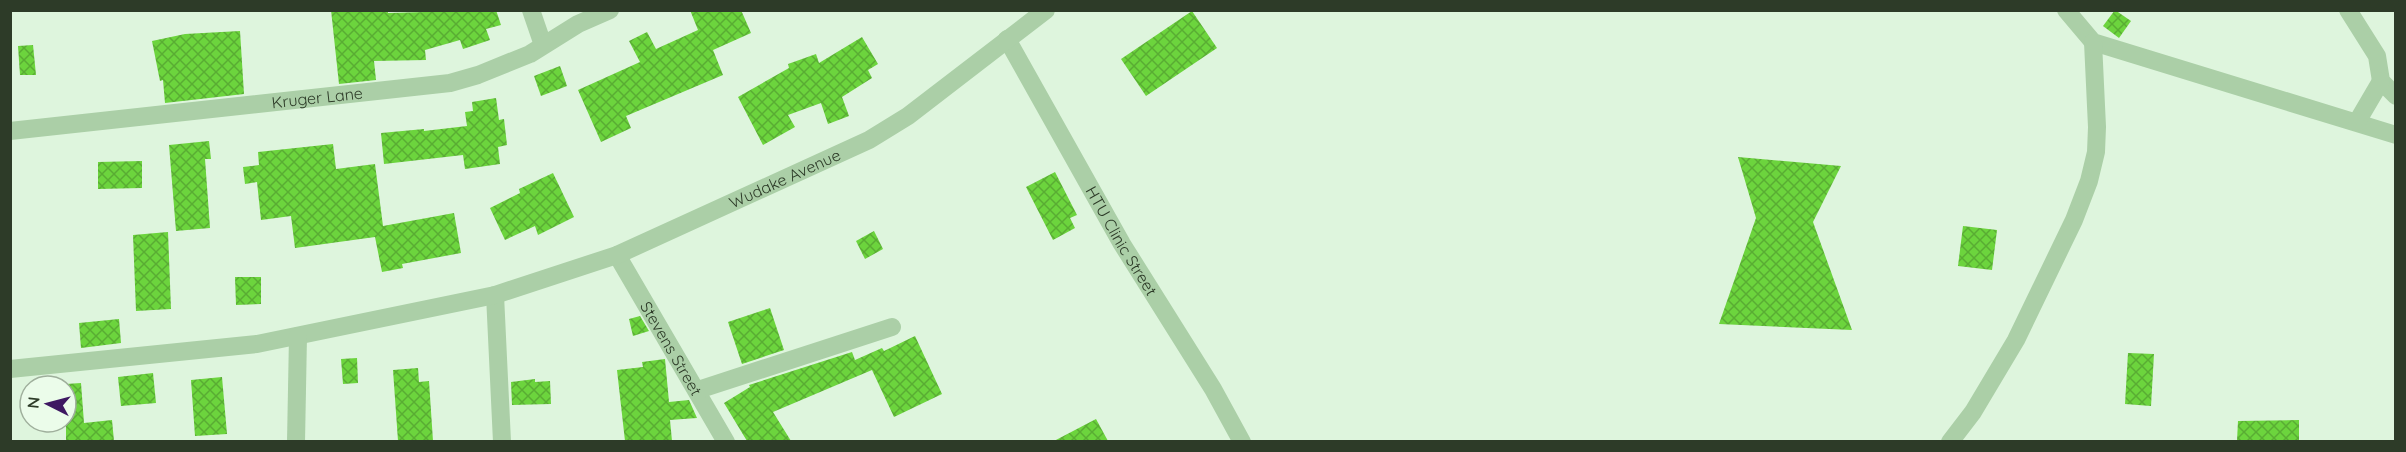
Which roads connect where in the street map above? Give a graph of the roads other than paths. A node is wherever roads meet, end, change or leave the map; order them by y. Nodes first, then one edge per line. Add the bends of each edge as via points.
1 (531, 10) edge
2 (610, 10) edge
3 (1046, 10) edge
4 (2066, 10) edge
5 (2348, 10) edge
6 (1007, 39) junction
7 (2093, 42) junction
8 (543, 45) junction
9 (2382, 81) junction
10 (2396, 96) edge
11 (2357, 122) junction
12 (10, 131) edge
13 (2396, 135) edge
14 (617, 255) junction
15 (495, 295) junction
16 (892, 327) dead end
17 (298, 336) junction
18 (10, 369) edge
19 (698, 390) junction
20 (296, 441) edge
21 (502, 441) edge
22 (726, 441) edge
23 (1242, 441) edge
24 (1950, 441) edge

1 - 8 street
2 - 8 street, Kruger Lane
3 - 6 street, Wudake Avenue
4 - 7 street
5 - 9 street via 2377,56
6 - 14 street, Wudake Avenue via 908,116 869,140
6 - 23 street, HTU Clinic Street via 1122,244
7 - 11 street
7 - 24 street via 2097,127 2089,181 2016,340 1973,412
8 - 12 street, Kruger Lane via 530,54 450,84
9 - 10 street
9 - 11 street
11 - 13 street
14 - 15 street, Wudake Avenue
14 - 19 street, Stevens Street
15 - 17 street, Wudake Avenue
15 - 21 street
16 - 19 street
17 - 18 street, Wudake Avenue via 257,344
17 - 20 street
19 - 22 street, Stevens Street

